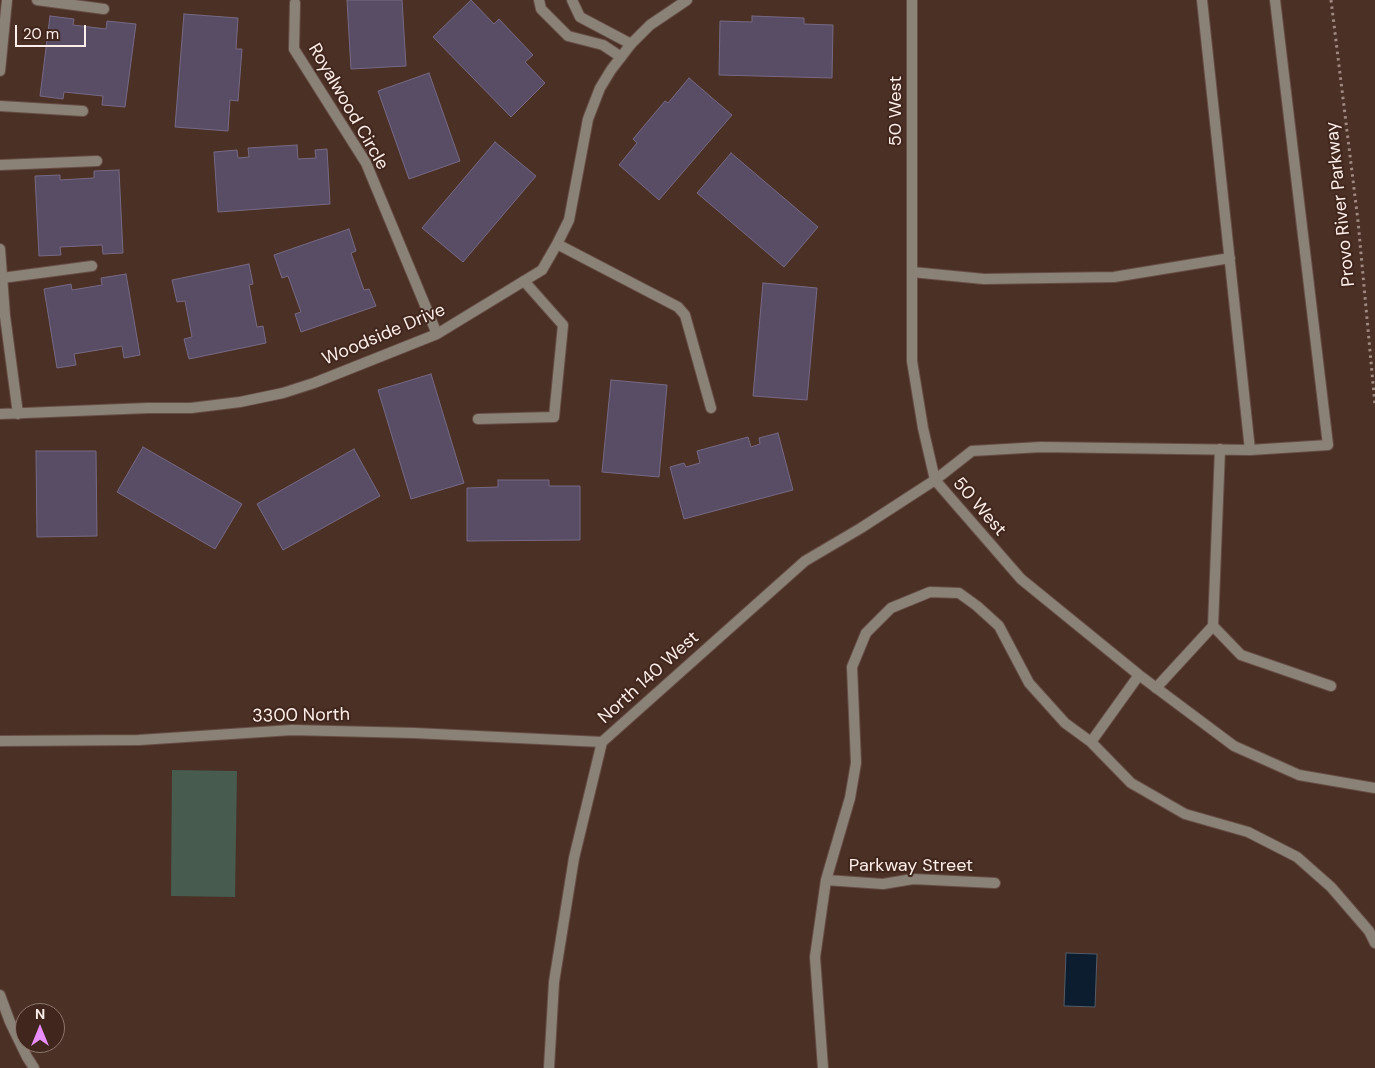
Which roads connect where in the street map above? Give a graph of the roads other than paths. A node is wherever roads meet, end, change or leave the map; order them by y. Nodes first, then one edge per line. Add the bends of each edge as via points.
1 (7, 0) edge
2 (37, 0) edge
3 (539, 0) edge
4 (572, 0) edge
5 (687, 0) edge
6 (912, 0) edge
7 (1202, 0) edge
8 (1275, 0) edge
9 (295, 3) dead end
10 (104, 9) dead end
11 (631, 44) junction
12 (621, 57) junction
13 (0, 71) edge
14 (0, 106) edge
15 (83, 111) dead end
16 (97, 162) dead end
17 (0, 165) edge
18 (557, 244) junction
19 (0, 249) edge
20 (1230, 258) junction
21 (92, 266) dead end
22 (912, 272) junction
23 (2, 278) junction
24 (524, 281) junction
25 (437, 334) junction
26 (711, 408) dead end
27 (0, 414) edge
28 (18, 414) junction
29 (478, 419) dead end
30 (1220, 449) junction
31 (1250, 450) junction
32 (935, 480) junction
33 (1213, 626) junction
34 (1139, 675) junction
35 (1331, 686) dead end
36 (1156, 688) junction
37 (0, 741) edge
38 (602, 742) junction
39 (1091, 742) junction
40 (1375, 788) edge
41 (826, 880) junction
42 (995, 883) dead end
43 (1375, 943) edge
44 (0, 995) edge
45 (34, 1068) edge
46 (549, 1068) edge
47 (823, 1068) edge

1 - 13 street
2 - 10 street
3 - 12 street via 541,9 568,36 603,45
4 - 11 street via 580,17
5 - 11 street, Woodside Drive via 650,25
6 - 22 street, 50 West
7 - 20 street
8 - 31 street, North 140 West via 1328,445
9 - 25 street, Royalwood Circle via 294,49 366,164
11 - 12 street, Woodside Drive
12 - 18 street, Woodside Drive via 600,88 588,119 569,220
14 - 15 street
16 - 17 street
18 - 24 street, Woodside Drive via 542,270
18 - 26 street via 678,307 685,315
19 - 23 street
20 - 22 street via 1114,277 984,279
20 - 31 street
21 - 23 street
22 - 32 street, 50 West via 912,361
23 - 28 street
24 - 25 street, Woodside Drive
24 - 29 street via 562,325 554,417
25 - 28 street, Woodside Drive via 314,383 240,402 191,408
27 - 28 street, Woodside Drive
30 - 31 street, North 140 West
30 - 32 street, North 140 West via 1041,447 972,451
30 - 33 street
32 - 34 street, 50 West via 1021,579
32 - 38 street, North 140 West via 805,561
33 - 35 street via 1241,655
33 - 36 street
34 - 36 street, 50 West
34 - 39 street
36 - 40 street, 50 West via 1234,746 1299,775
37 - 38 street, 3300 North via 139,740 292,730
38 - 46 street, North 140 West via 574,858 554,982
39 - 41 street via 1065,723 1029,683 999,626 959,592 930,592 890,608 866,633 852,667 856,763 850,798
39 - 43 street via 1132,783 1185,814 1248,832 1296,857 1331,887 1369,931
41 - 42 street, Parkway Street via 883,884 913,879
41 - 47 street via 815,957
44 - 45 street

